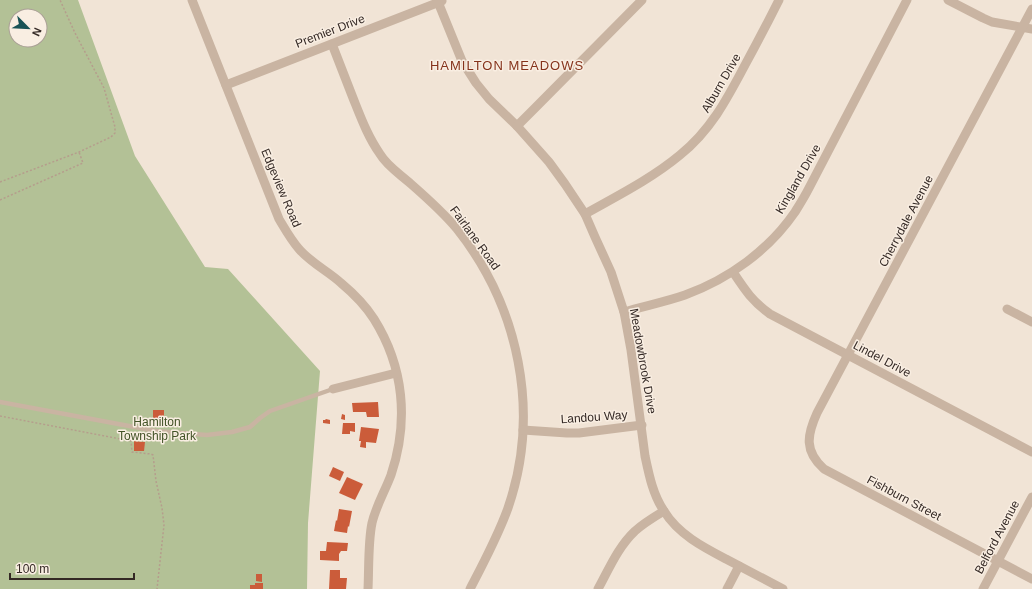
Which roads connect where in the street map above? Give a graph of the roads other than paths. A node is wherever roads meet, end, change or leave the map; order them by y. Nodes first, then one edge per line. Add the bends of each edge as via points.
1 (192, 0) edge
2 (642, 0) edge
3 (779, 0) edge
4 (907, 0) edge
5 (948, 0) edge
6 (440, 1) edge
7 (1032, 9) edge
8 (1022, 27) junction
9 (1032, 29) edge
10 (332, 44) junction
11 (226, 85) junction
12 (517, 126) junction
13 (585, 214) junction
14 (734, 272) junction
15 (1007, 309) dead end
16 (624, 312) junction
17 (1032, 322) edge
18 (849, 355) junction
19 (396, 373) junction
20 (333, 389) joint
21 (0, 402) edge
22 (642, 425) junction
23 (523, 430) junction
24 (810, 446) joint
25 (1032, 452) edge
26 (1032, 497) edge
27 (664, 511) junction
28 (998, 561) junction
29 (739, 566) junction
30 (1032, 579) edge
31 (368, 589) edge
32 (470, 589) edge
33 (598, 589) edge
34 (727, 589) edge
35 (783, 589) edge
36 (983, 589) edge

1 - 11 street, Edgeview Road
2 - 12 street
3 - 13 street, Alburn Drive via 727,100 696,141 654,175
4 - 14 street, Kingland Drive via 795,212 759,252
5 - 8 street via 992,22
6 - 10 street, Premier Drive
6 - 12 street, Meadowbrook Drive via 462,61 489,99
7 - 8 street, Cherrydale Avenue
8 - 9 street
8 - 18 street, Cherrydale Avenue
10 - 11 street, Premier Drive
10 - 23 street, Fairlane Road via 364,126 378,152 389,166 447,217 474,253 496,291 518,358
11 - 19 street, Edgeview Road via 279,219 288,235 311,261 341,282 373,318 385,339
12 - 13 street, Meadowbrook Drive via 549,162
13 - 16 street, Meadowbrook Drive via 611,272
14 - 16 street, Kingland Drive via 687,294
14 - 18 street, Lindel Drive via 753,300 770,314
15 - 17 street
16 - 22 street, Meadowbrook Drive
18 - 24 street, Cherrydale Avenue via 812,426
18 - 25 street, Lindel Drive
19 - 20 street
19 - 31 street, Edgeview Road via 402,411 399,446 372,522
20 - 21 lane via 270,411 250,428 206,435 156,431
22 - 23 street, Landou Way via 579,433
22 - 27 street, Meadowbrook Drive via 648,474
23 - 32 street, Fairlane Road via 515,484 508,507 495,542
24 - 28 street, Fishburn Street via 820,466 833,475
26 - 28 street, Belford Avenue
27 - 29 street, Meadowbrook Drive via 679,529 697,544
27 - 33 street via 636,530 627,540
28 - 30 street, Fishburn Street
28 - 36 street, Belford Avenue
29 - 34 street
29 - 35 street, Meadowbrook Drive

